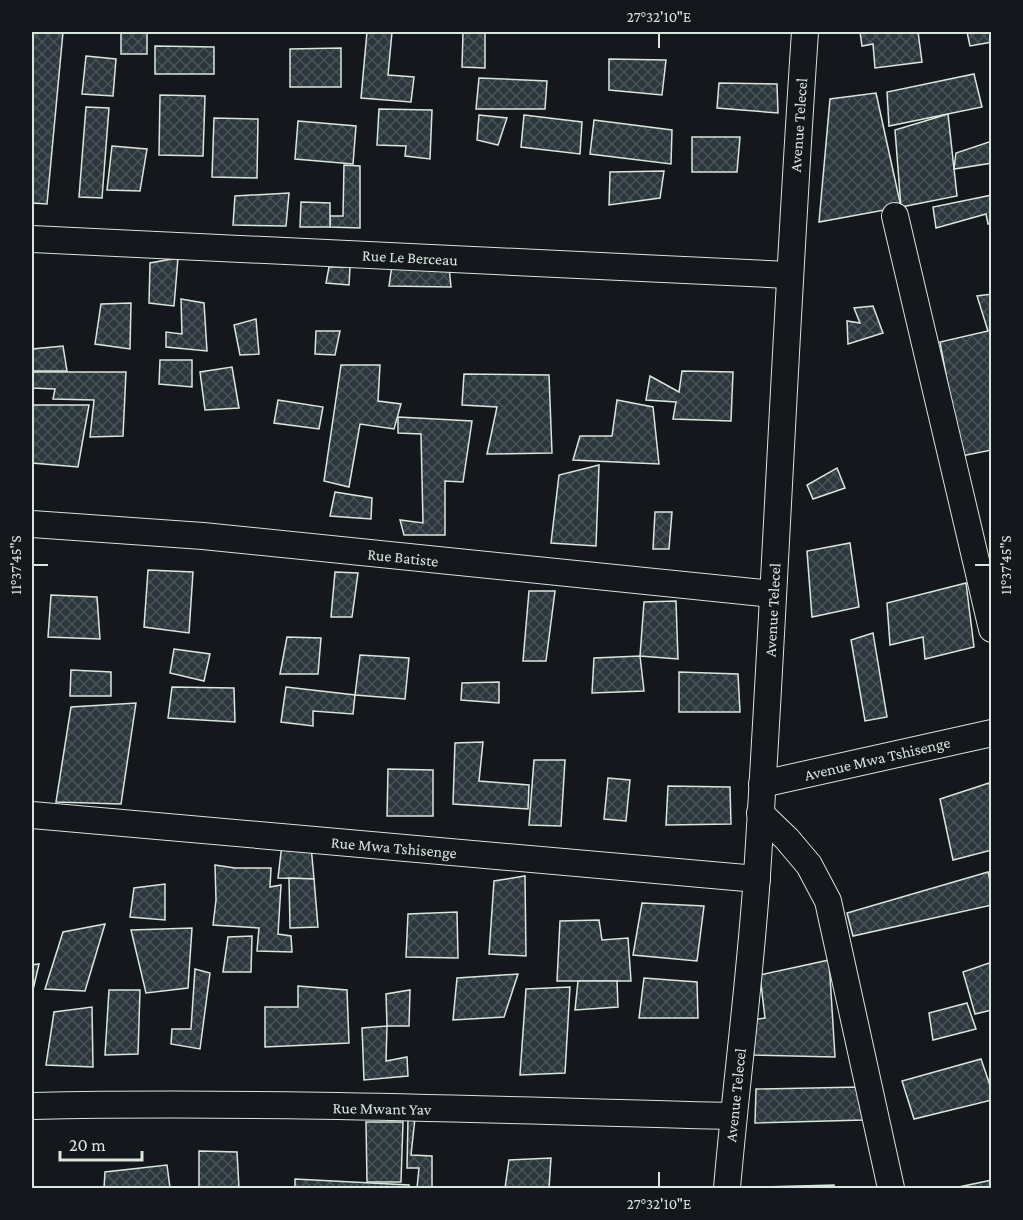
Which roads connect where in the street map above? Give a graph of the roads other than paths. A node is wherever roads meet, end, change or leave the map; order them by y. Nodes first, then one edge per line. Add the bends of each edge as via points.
1 (805, 32) edge
2 (895, 216) dead end
3 (32, 239) edge
4 (789, 275) junction
5 (32, 524) edge
6 (773, 594) junction
7 (992, 629) edge
8 (992, 733) edge
9 (762, 784) junction
10 (760, 813) junction
11 (32, 815) edge
12 (757, 879) junction
13 (32, 1106) edge
14 (733, 1116) junction
15 (727, 1188) edge
16 (891, 1188) edge

1 - 4 street, Avenue Telecel
2 - 7 street
3 - 4 street, Rue Le Berceau
4 - 6 street, Avenue Telecel
5 - 6 street, Rue Batiste via 203,536
6 - 9 street, Avenue Telecel
8 - 9 street, Avenue Mwa Tshisenge
9 - 10 street, Avenue Telecel
10 - 12 street, Avenue Telecel
10 - 16 street via 810,865 828,901
11 - 12 street, Rue Mwa Tshisenge
12 - 14 street, Avenue Telecel
13 - 14 street, Rue Mwant Yav via 171,1104
14 - 15 street, Avenue Telecel

